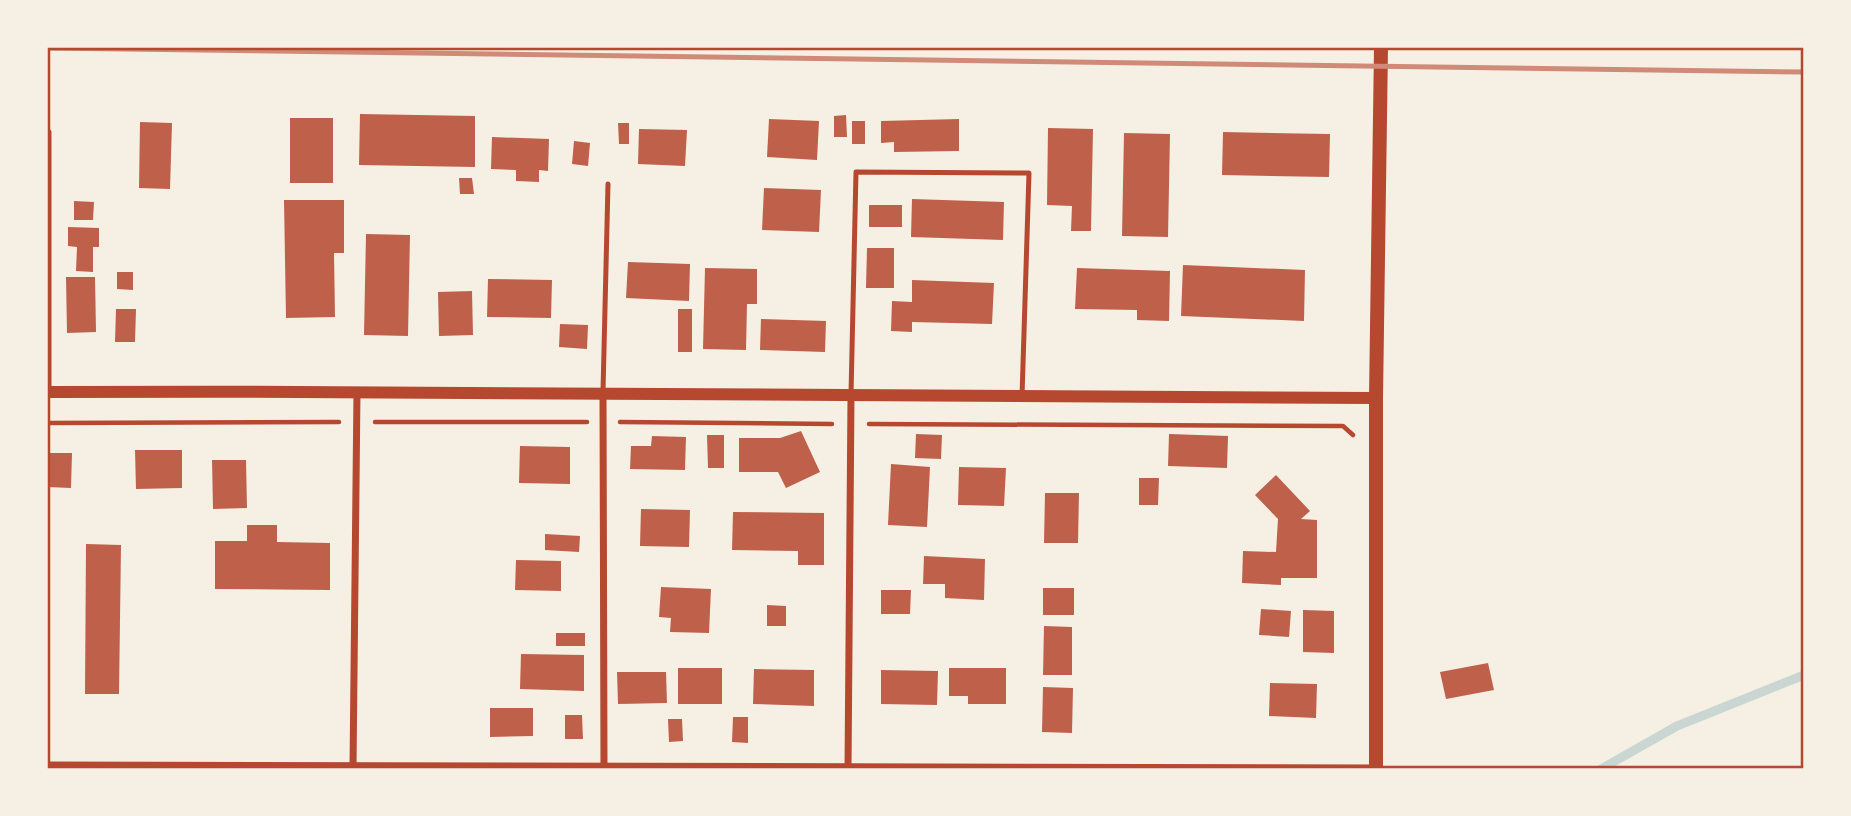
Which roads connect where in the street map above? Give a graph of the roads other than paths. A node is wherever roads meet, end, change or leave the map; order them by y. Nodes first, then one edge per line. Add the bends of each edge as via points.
1 (1381, 47) edge
2 (49, 132) edge
3 (608, 184) dead end
4 (357, 391) junction
5 (48, 393) edge
6 (603, 393) junction
7 (851, 396) junction
8 (1023, 397) junction
9 (1376, 398) junction
10 (47, 765) edge
11 (354, 767) edge
12 (604, 768) edge
13 (848, 768) edge
14 (1376, 769) edge

1 - 9 main road
2 - 5 lane
3 - 6 lane
4 - 5 street
4 - 6 street
4 - 11 street
6 - 7 street
6 - 12 street
7 - 8 street
7 - 8 lane via 856,172 1029,173
7 - 13 street
8 - 9 street
9 - 14 main road
10 - 11 street
11 - 12 street
12 - 13 street
13 - 14 street

